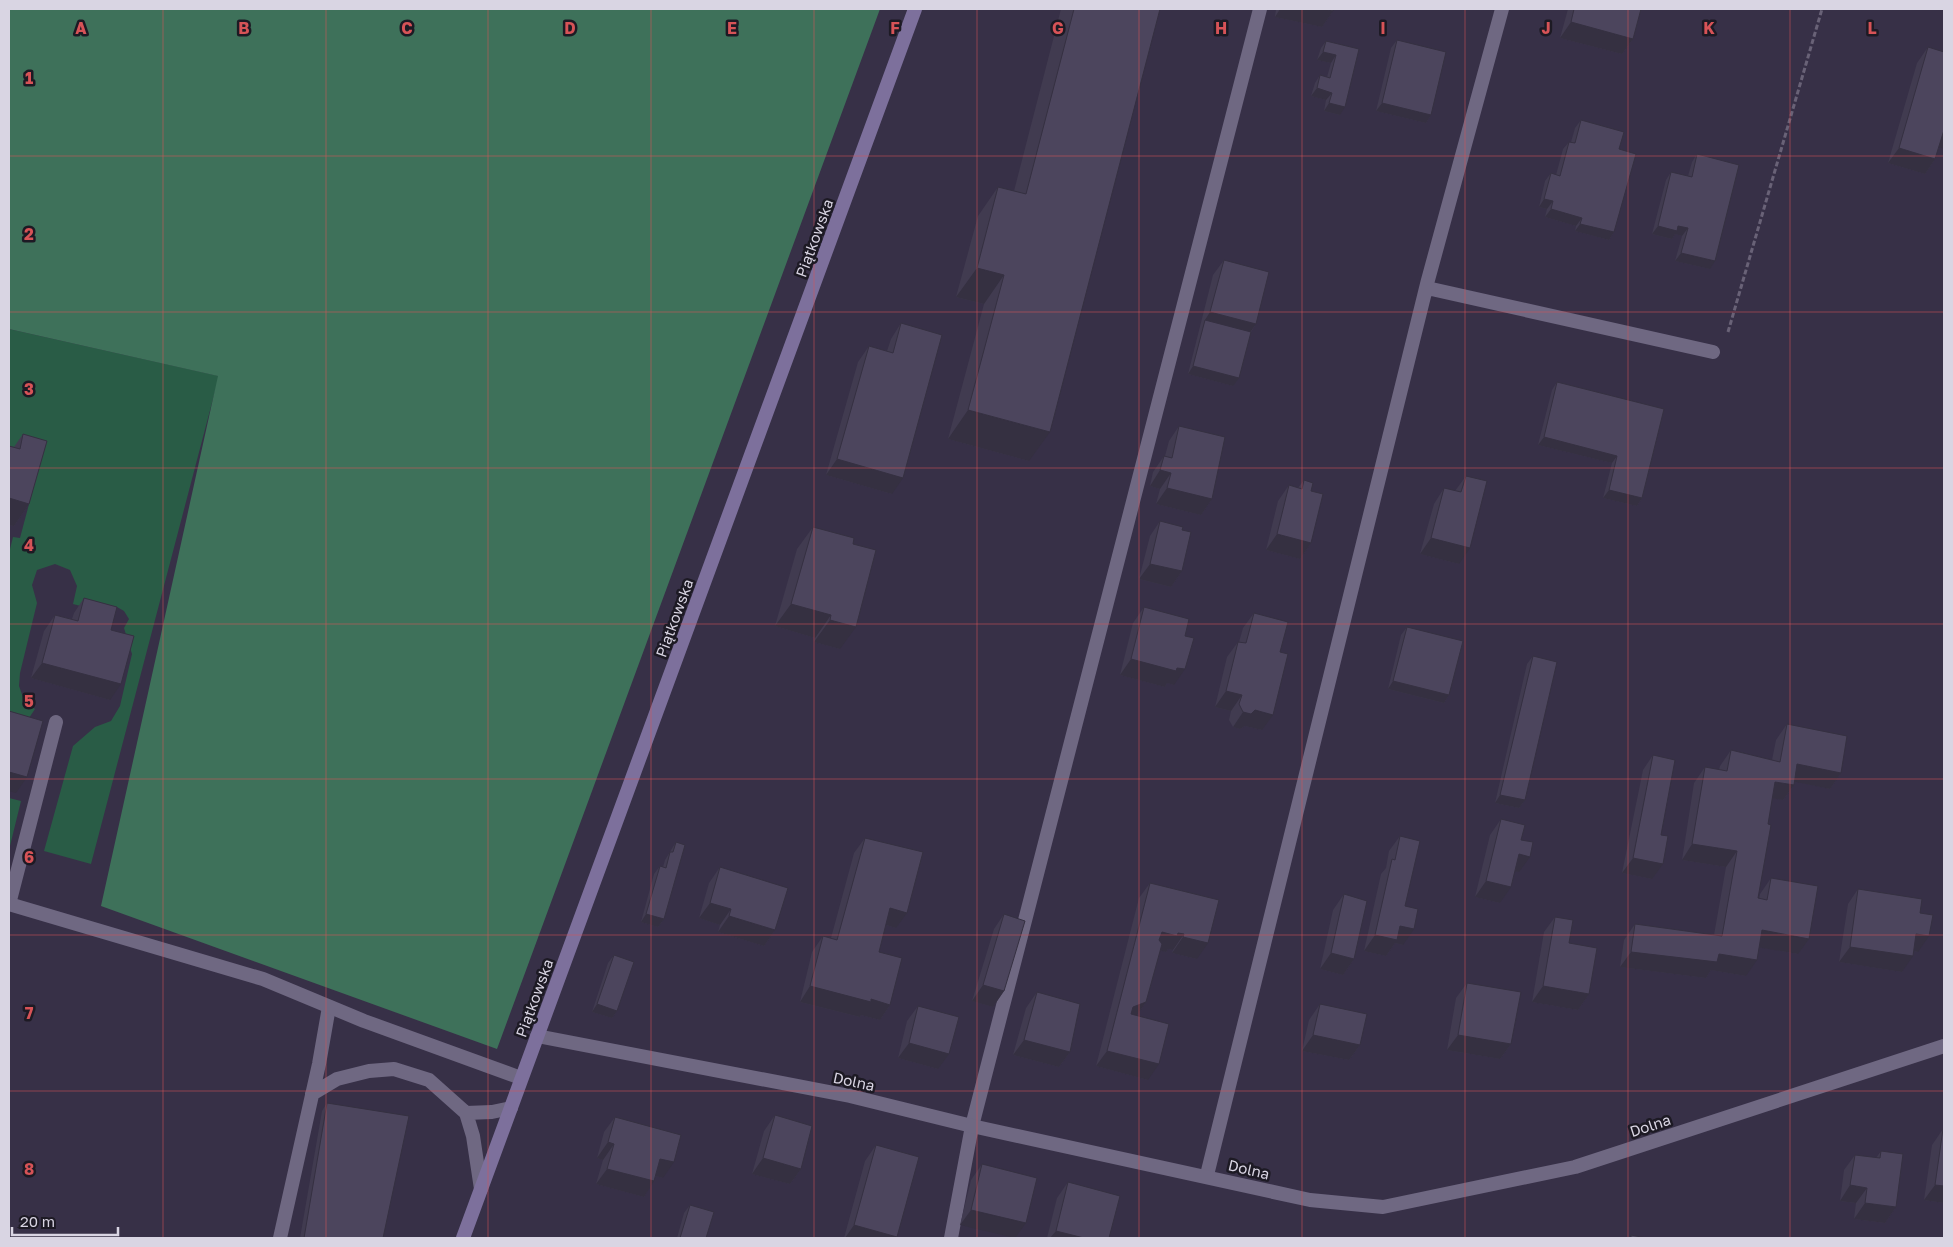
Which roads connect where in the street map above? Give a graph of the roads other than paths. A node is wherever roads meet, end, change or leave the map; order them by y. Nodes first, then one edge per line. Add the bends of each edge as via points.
1 (915, 9) edge
2 (1260, 9) edge
3 (1502, 9) edge
4 (1427, 288) junction
5 (1713, 352) road end
6 (56, 722) dead end
7 (9, 904) edge
8 (329, 1007) junction
9 (537, 1036) junction
10 (1944, 1046) edge
11 (522, 1078) junction
12 (312, 1094) junction
13 (511, 1108) junction
14 (466, 1113) junction
15 (972, 1126) junction
16 (1207, 1176) junction
17 (481, 1189) junction
18 (280, 1238) edge
19 (463, 1238) edge
20 (951, 1238) edge

1 - 9 main road, Piątkowska
2 - 15 street
3 - 4 street
4 - 5 street
4 - 16 street
6 - 7 street
7 - 8 street via 263,979
8 - 11 street
8 - 12 street
9 - 11 main road, Piątkowska
9 - 15 street, Dolna via 850,1096
10 - 16 street, Dolna via 1575,1167 1383,1207 1310,1200
11 - 13 main road, Piątkowska
12 - 14 street via 337,1079 394,1069 429,1080
12 - 18 street
13 - 14 street
13 - 17 main road, Piątkowska
14 - 17 street
15 - 16 street, Dolna
15 - 20 street
17 - 19 main road, Piątkowska

